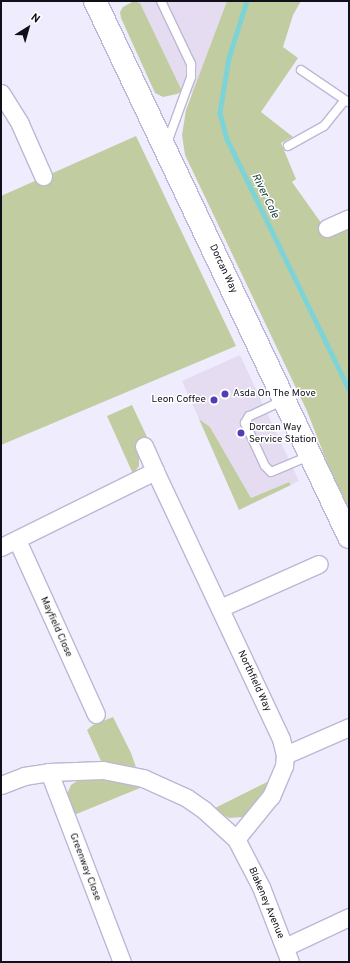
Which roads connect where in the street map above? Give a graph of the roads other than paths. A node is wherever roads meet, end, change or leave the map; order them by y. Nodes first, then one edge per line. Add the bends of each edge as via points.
1 (95, 1) edge
2 (161, 1) edge
3 (301, 70) dead end
4 (1, 94) edge
5 (347, 101) edge
6 (288, 146) dead end
7 (165, 147) junction
8 (43, 176) dead end
9 (349, 218) edge
10 (327, 228) dead end
11 (286, 400) junction
12 (144, 446) dead end
13 (311, 455) junction
14 (155, 471) junction
15 (349, 537) edge
16 (17, 540) junction
17 (1, 547) edge
18 (319, 564) dead end
19 (220, 608) junction
20 (96, 714) dead end
21 (349, 727) edge
22 (285, 755) junction
23 (49, 772) junction
24 (1, 785) edge
25 (236, 839) junction
26 (349, 917) edge
27 (287, 955) edge
28 (122, 962) edge

1 - 7 main road, Dorcan Way
2 - 7 lane via 191,64 191,77
3 - 5 lane
4 - 8 street via 20,124
5 - 6 lane via 324,126
7 - 11 main road, Dorcan Way
9 - 10 street
11 - 13 main road, Dorcan Way
11 - 13 lane via 246,420 265,466 271,472 275,472
12 - 14 street, Northfield Way
13 - 15 main road, Dorcan Way
14 - 16 street
14 - 19 street, Northfield Way
16 - 17 street
16 - 20 street, Mayfield Close
18 - 19 street
19 - 22 street, Northfield Way via 281,739
21 - 22 street
22 - 25 street, Northfield Way via 284,766 271,796
23 - 24 street, Blakeney Avenue via 24,776
23 - 25 street, Blakeney Avenue via 103,770 143,778 193,802
23 - 28 street, Greenway Close
25 - 27 street, Blakeney Avenue via 261,887
26 - 27 street

